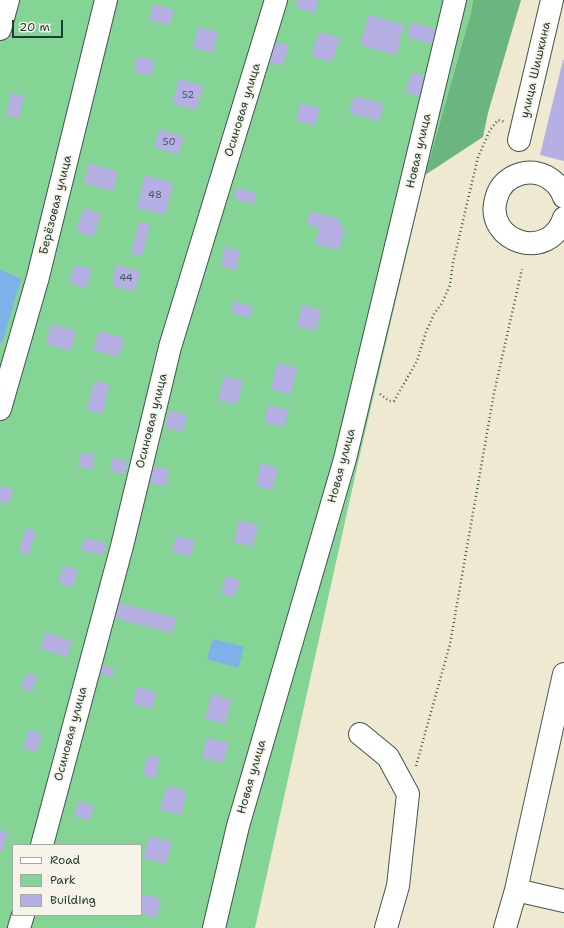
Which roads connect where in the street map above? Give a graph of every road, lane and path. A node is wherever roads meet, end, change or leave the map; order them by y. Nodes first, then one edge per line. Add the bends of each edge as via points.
1 (8, 0) edge
2 (106, 0) edge
3 (276, 0) edge
4 (455, 0) edge
5 (556, 7) edge
6 (0, 29) edge
7 (521, 133) joint
8 (564, 197) edge
9 (563, 224) edge
10 (522, 269) dead end
11 (379, 393) dead end
12 (0, 409) edge
13 (564, 674) edge
14 (360, 734) dead end
15 (408, 794) junction
16 (42, 844) edge
17 (516, 890) junction
18 (564, 901) edge
19 (23, 916) edge
20 (20, 928) edge
21 (214, 928) edge
22 (386, 928) edge
23 (505, 928) edge

1 - 6 street
2 - 12 street, Берёзовая улица via 38,277
3 - 16 street, Осиновая улица via 170,347 122,546
4 - 21 street, Новая улица via 345,459 238,826
5 - 7 street, улица Шишкина
7 - 11 path via 498,120 490,130 478,157 450,285 426,332 417,361 394,400 389,401
8 - 9 street via 555,182 548,177 524,172 503,185 498,192 494,208 498,224 503,231 524,243 541,242
10 - 15 path via 494,393 450,644
13 - 17 street
14 - 15 street via 388,757
15 - 22 street via 398,886
17 - 18 street
17 - 23 street
19 - 20 street

